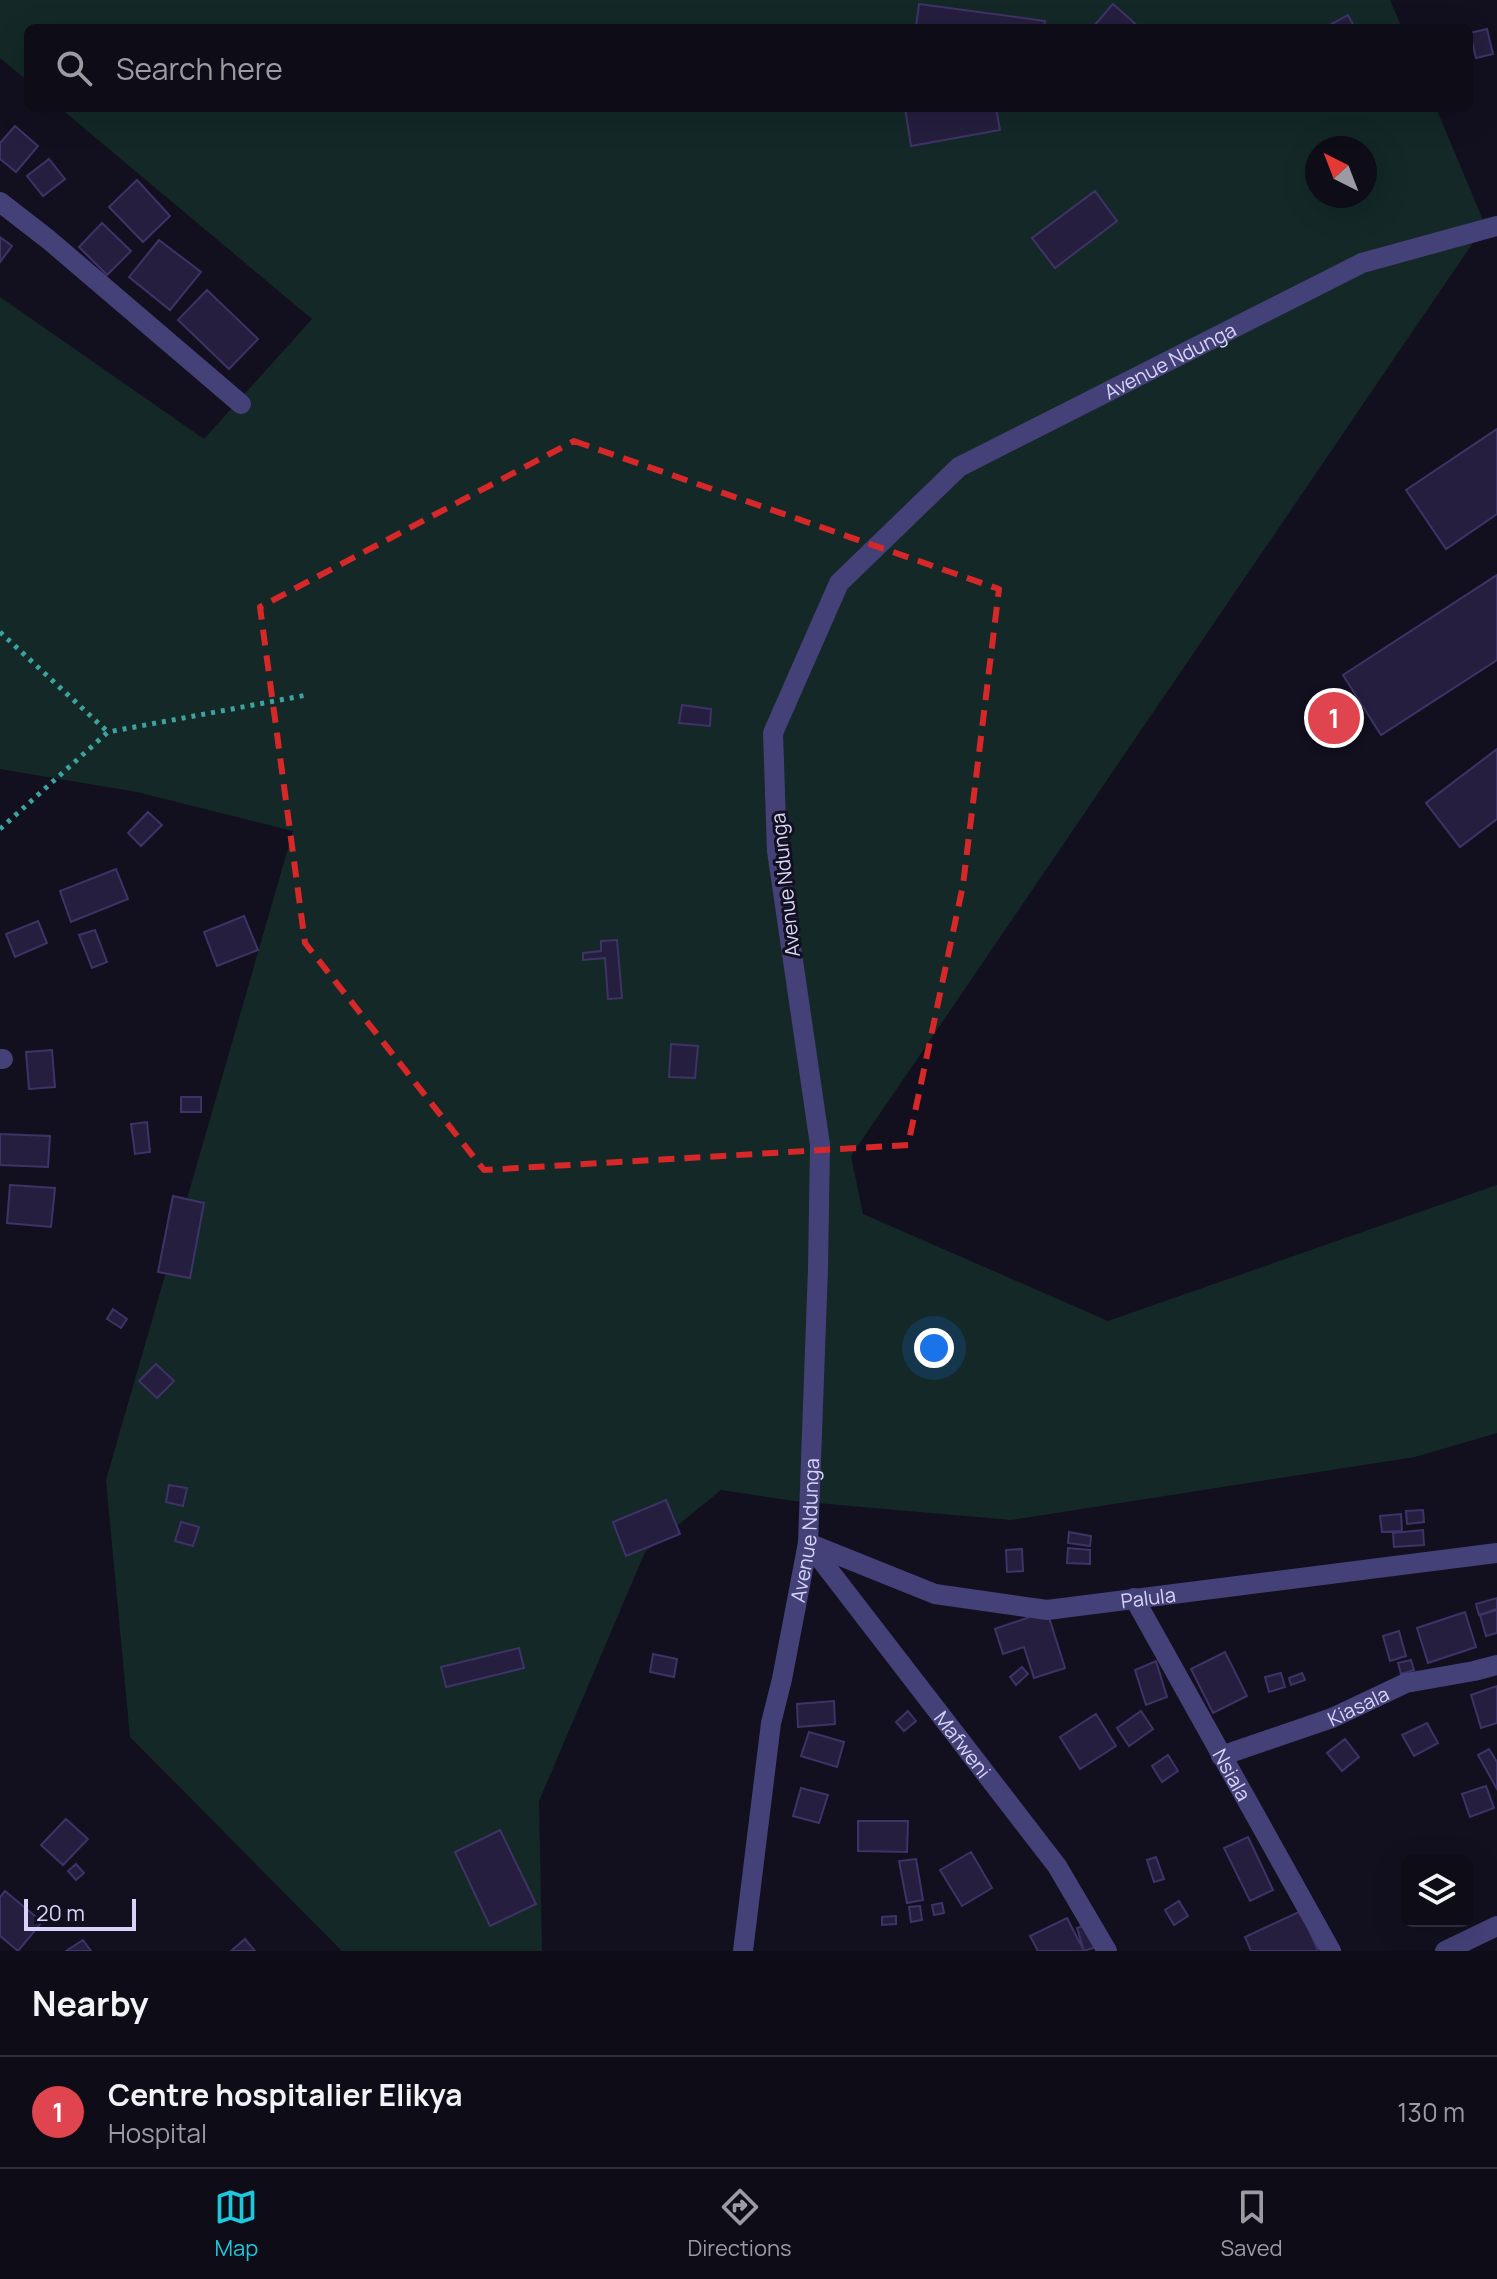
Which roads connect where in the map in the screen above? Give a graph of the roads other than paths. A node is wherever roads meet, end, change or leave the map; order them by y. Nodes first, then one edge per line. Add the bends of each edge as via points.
1 (0, 202) edge
2 (1497, 226) edge
3 (241, 404) dead end
4 (808, 1543) junction
5 (1497, 1553) edge
6 (1134, 1598) junction
7 (1497, 1665) edge
8 (1221, 1756) junction
9 (1497, 1926) edge
10 (743, 1951) edge
11 (1107, 1951) edge
12 (1331, 1951) edge
13 (1445, 1951) edge

1 - 3 street
2 - 4 street, Avenue Ndunga via 1362,263 959,467 839,583 773,733 777,851 820,1145
4 - 6 street, Palula via 935,1594 1047,1610
4 - 10 street, Avenue Ndunga via 771,1723
4 - 11 street, Mafweni via 1057,1866
5 - 6 street, Palula
6 - 8 street, Nsiala
7 - 8 street, Kiasala via 1406,1683 1332,1718
8 - 12 street, Nsiala
9 - 13 street

